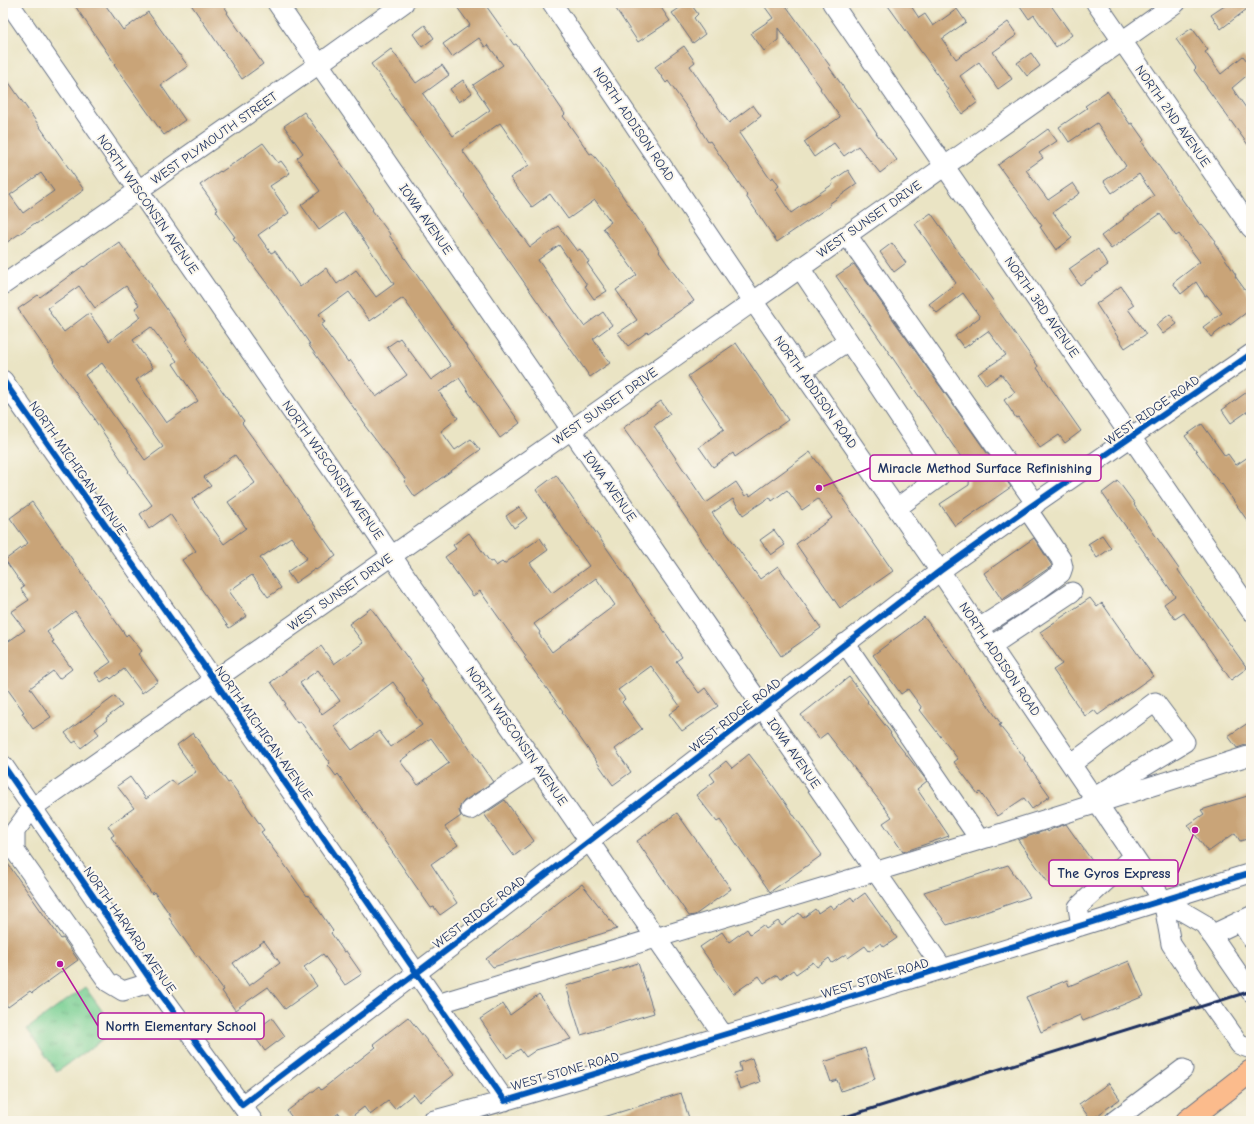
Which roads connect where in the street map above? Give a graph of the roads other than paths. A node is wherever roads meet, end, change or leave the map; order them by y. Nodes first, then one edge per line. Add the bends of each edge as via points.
1 (10, 3) edge
2 (277, 3) edge
3 (404, 3) edge
4 (552, 3) edge
5 (832, 3) edge
6 (1096, 3) edge
7 (1176, 3) edge
8 (1122, 41) junction
9 (319, 64) junction
10 (944, 166) junction
11 (139, 190) junction
12 (1251, 228) edge
13 (847, 235) junction
14 (800, 268) junction
15 (3, 286) edge
16 (753, 301) junction
17 (848, 341) junction
18 (1251, 354) edge
19 (802, 371) junction
20 (3, 380) edge
21 (571, 430) junction
22 (1131, 437) junction
23 (1031, 506) junction
24 (897, 508) junction
25 (392, 555) junction
26 (940, 571) junction
27 (1072, 592) dead end
28 (1251, 611) edge
29 (979, 628) junction
30 (845, 643) junction
31 (991, 646) junction
32 (214, 680) junction
33 (763, 708) junction
34 (1251, 755) edge
35 (1071, 764) junction
36 (3, 765) edge
37 (537, 765) junction
38 (1095, 800) junction
39 (32, 808) junction
40 (470, 810) dead end
41 (980, 840) junction
42 (590, 841) junction
43 (1133, 856) junction
44 (875, 870) junction
45 (1251, 872) edge
46 (1163, 900) junction
47 (1246, 919) edge
48 (1081, 926) junction
49 (1211, 935) junction
50 (656, 938) junction
51 (1251, 938) edge
52 (943, 969) junction
53 (417, 973) junction
54 (152, 982) junction
55 (1251, 992) edge
56 (437, 1004) junction
57 (724, 1036) junction
58 (1251, 1049) edge
59 (1183, 1069) dead end
60 (1251, 1071) edge
61 (505, 1100) junction
62 (242, 1105) junction
63 (1137, 1114) edge
64 (472, 1115) edge
65 (253, 1121) edge
66 (431, 1121) edge
67 (1114, 1121) edge
68 (1187, 1121) edge

1 - 11 street, NORTH WISCONSIN AVENUE
2 - 9 street, IOWA AVENUE
3 - 9 street, WEST PLYMOUTH STREET
4 - 16 street, NORTH ADDISON ROAD
5 - 10 street, NORTH 3RD AVENUE
6 - 8 street, NORTH 2ND AVENUE
7 - 8 street, WEST SUNSET DRIVE
8 - 10 street, WEST SUNSET DRIVE
8 - 12 street, NORTH 2ND AVENUE
9 - 11 street, WEST PLYMOUTH STREET
9 - 21 street, IOWA AVENUE
10 - 13 street, WEST SUNSET DRIVE
10 - 22 street, NORTH 3RD AVENUE
11 - 15 street, WEST PLYMOUTH STREET
11 - 25 street, NORTH WISCONSIN AVENUE
13 - 14 street, WEST SUNSET DRIVE
13 - 23 street
14 - 16 street, WEST SUNSET DRIVE
14 - 17 street
16 - 19 street, NORTH ADDISON ROAD
16 - 21 street, WEST SUNSET DRIVE
17 - 19 street
17 - 24 street via 939,477
18 - 22 street, WEST RIDGE ROAD
19 - 24 street, NORTH ADDISON ROAD
20 - 32 street, NORTH MICHIGAN AVENUE
21 - 25 street, WEST SUNSET DRIVE
21 - 33 street, IOWA AVENUE
22 - 23 street, WEST RIDGE ROAD
22 - 28 street, NORTH 3RD AVENUE
23 - 26 street, WEST RIDGE ROAD
23 - 29 street via 1062,559 1061,573
24 - 26 street, NORTH ADDISON ROAD
25 - 32 street, WEST SUNSET DRIVE
25 - 37 street, NORTH WISCONSIN AVENUE
26 - 29 street, NORTH ADDISON ROAD
26 - 30 street, WEST RIDGE ROAD
27 - 31 street
29 - 31 street, NORTH ADDISON ROAD
30 - 33 street, WEST RIDGE ROAD
30 - 41 street
31 - 35 street, NORTH ADDISON ROAD
32 - 39 street, WEST SUNSET DRIVE
32 - 53 street, NORTH MICHIGAN AVENUE
33 - 42 street, WEST RIDGE ROAD
33 - 44 street, IOWA AVENUE
34 - 38 street
35 - 38 street, NORTH ADDISON ROAD
35 - 38 street via 1155,702 1185,742
36 - 39 street, NORTH HARVARD AVENUE
37 - 40 street
37 - 42 street, NORTH WISCONSIN AVENUE
38 - 41 street
38 - 43 street, NORTH ADDISON ROAD
39 - 54 street, NORTH HARVARD AVENUE
39 - 54 street, WEST SUNSET DRIVE via 15,831 15,851 108,982 123,991
41 - 44 street
42 - 50 street, NORTH WISCONSIN AVENUE
42 - 53 street, WEST RIDGE ROAD
43 - 46 street, NORTH ADDISON ROAD
43 - 48 street via 1078,907
44 - 50 street
44 - 52 street, IOWA AVENUE
45 - 46 street, WEST STONE ROAD
46 - 48 street, WEST STONE ROAD
46 - 49 street, NORTH ADDISON ROAD via 1204,924
46 - 58 street, NORTH ADDISON ROAD via 1171,944 1240,1045
47 - 49 street
47 - 51 street
48 - 52 street, WEST STONE ROAD
49 - 55 street, NORTH ADDISON ROAD
50 - 56 street
50 - 57 street, NORTH WISCONSIN AVENUE
52 - 57 street, WEST STONE ROAD
53 - 56 street, NORTH MICHIGAN AVENUE
53 - 62 street, WEST RIDGE ROAD
54 - 62 street, NORTH HARVARD AVENUE
56 - 61 street, NORTH MICHIGAN AVENUE
57 - 61 street, WEST STONE ROAD
59 - 63 street
60 - 68 main road
61 - 64 street, WEST STONE ROAD
62 - 65 street, NORTH HARVARD AVENUE
63 - 67 street
64 - 66 street, WEST STONE ROAD

